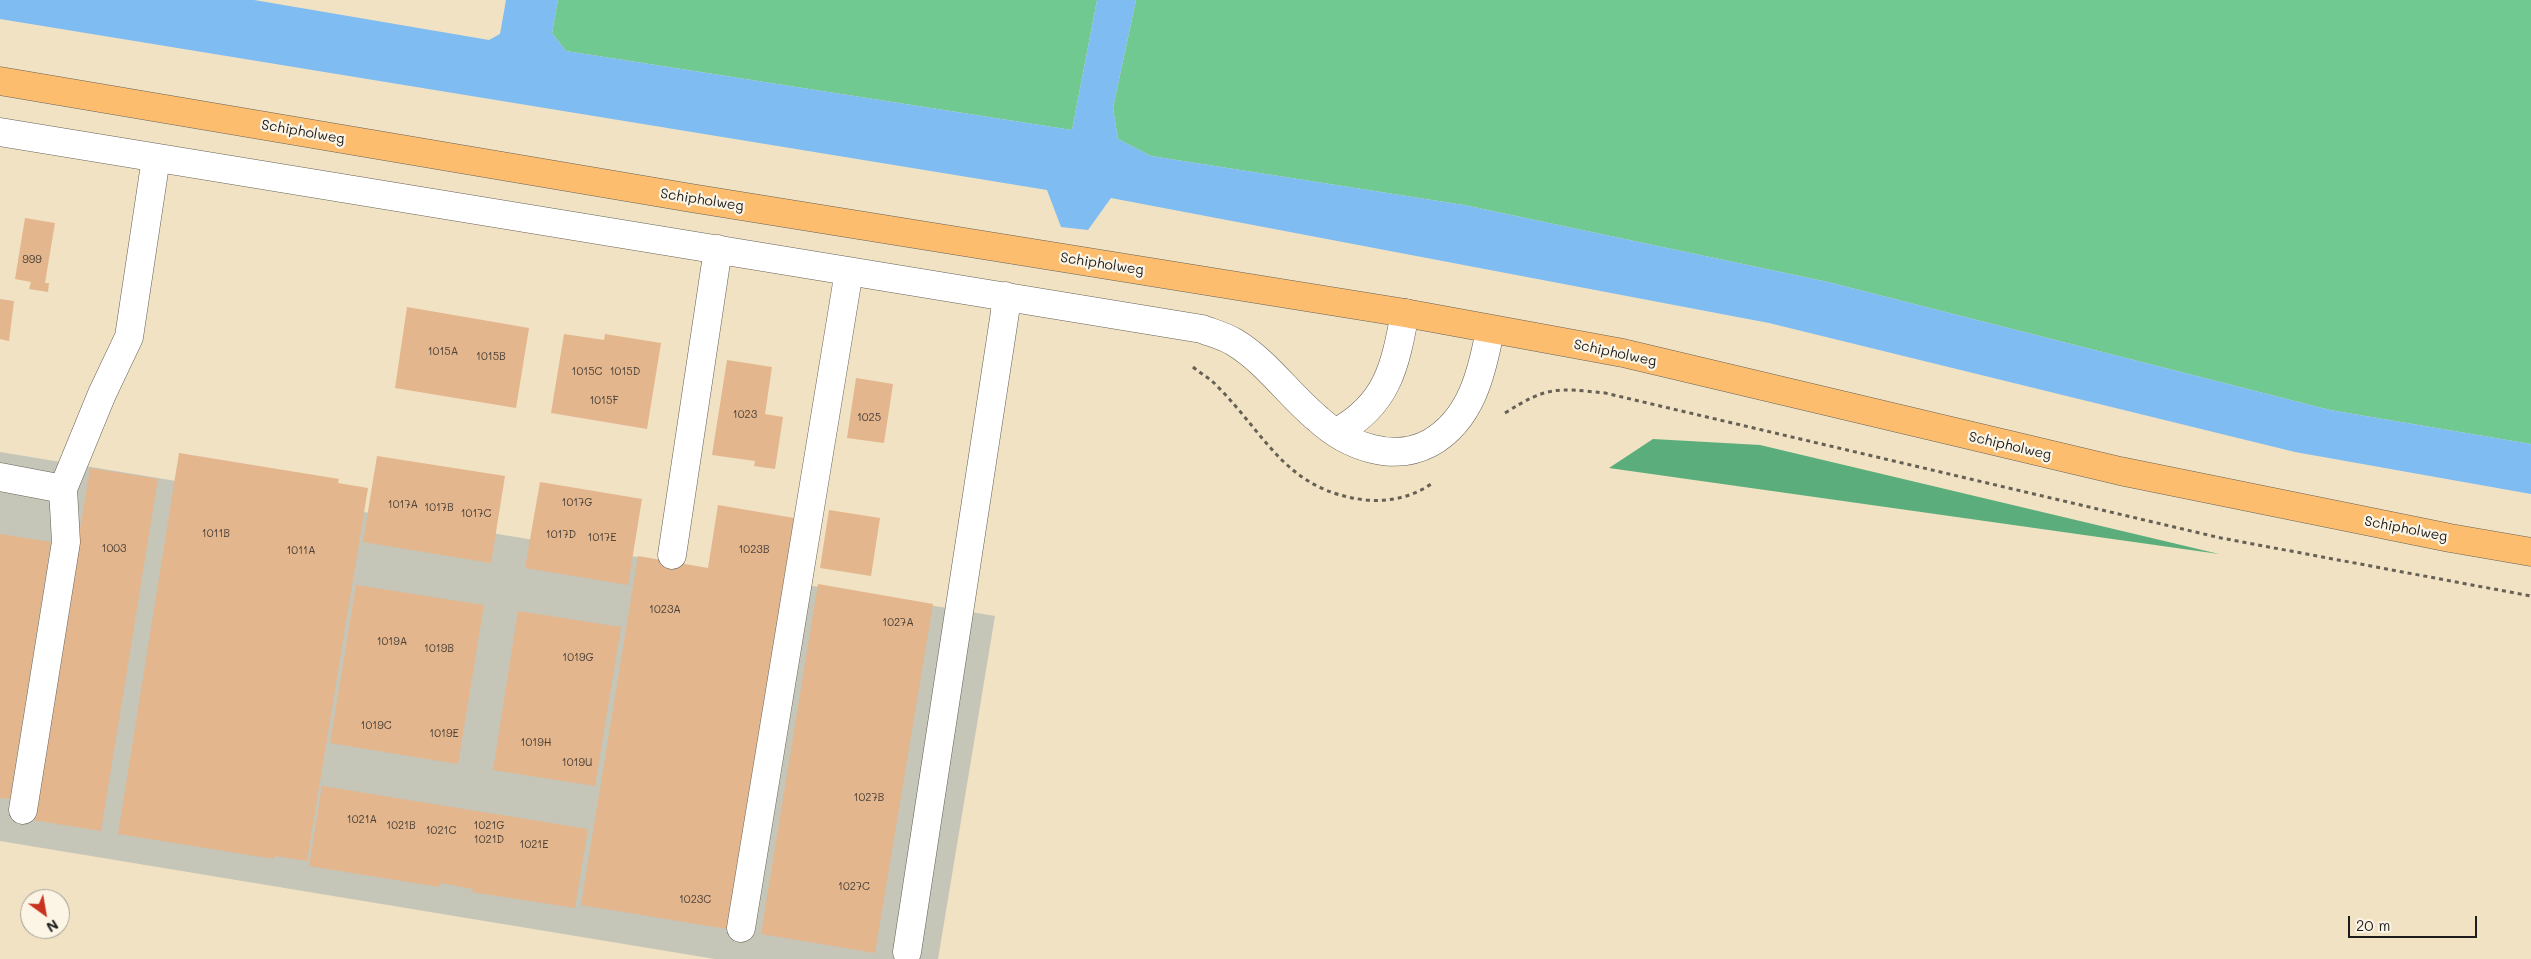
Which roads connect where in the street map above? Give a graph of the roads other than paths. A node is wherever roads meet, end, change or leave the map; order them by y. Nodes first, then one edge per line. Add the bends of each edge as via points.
1 (0, 81) edge
2 (0, 132) edge
3 (156, 158) junction
4 (718, 249) junction
5 (850, 271) junction
6 (1005, 296) junction
7 (1405, 314) junction
8 (1490, 330) junction
9 (1337, 432) junction
10 (0, 477) edge
11 (63, 489) junction
12 (2531, 552) edge
13 (672, 555) dead end
14 (23, 810) dead end
15 (741, 928) dead end
16 (907, 952) dead end

1 - 7 main road, Schipholweg via 671,195
2 - 3 street
3 - 4 street
3 - 11 street via 129,337
4 - 5 street
4 - 13 street
5 - 6 street
5 - 15 street
6 - 9 street via 1202,329 1234,342 1283,383 1318,420
6 - 16 street
7 - 8 main road, Schipholweg
7 - 9 street via 1397,358 1383,390 1366,413
8 - 9 street via 1483,368 1472,396 1460,418 1442,436 1420,448 1387,452 1366,448
8 - 12 main road, Schipholweg via 1623,353 2120,471
10 - 11 street
11 - 14 street via 66,542

